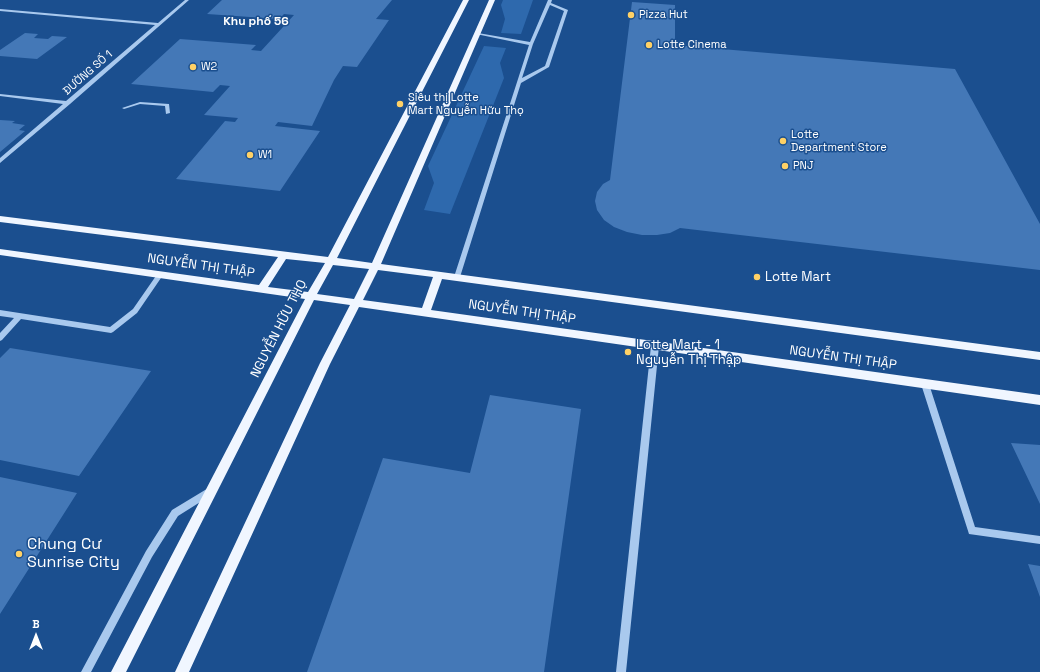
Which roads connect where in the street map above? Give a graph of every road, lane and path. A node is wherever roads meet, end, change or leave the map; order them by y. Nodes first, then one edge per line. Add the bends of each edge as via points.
1 (187, 0) edge
2 (466, 0) edge
3 (492, 0) edge
4 (549, 2) edge
5 (0, 10) edge
6 (158, 24) junction
7 (478, 34) junction
8 (531, 44) junction
9 (519, 82) junction
10 (0, 95) edge
11 (68, 103) junction
12 (124, 108) dead end
13 (168, 113) dead end
14 (0, 161) edge
15 (0, 219) edge
16 (0, 252) edge
17 (284, 255) junction
18 (331, 261) junction
19 (375, 267) junction
20 (160, 275) junction
21 (439, 275) junction
22 (457, 277) junction
23 (262, 289) junction
24 (311, 296) junction
25 (356, 303) junction
26 (425, 312) junction
27 (0, 313) edge
28 (20, 316) junction
29 (0, 338) edge
30 (655, 346) junction
31 (1040, 356) edge
32 (924, 384) junction
33 (1040, 400) edge
34 (212, 490) junction
35 (1040, 540) edge
36 (86, 672) edge
37 (118, 672) edge
38 (182, 672) edge
39 (621, 672) edge

1 - 6 street, ĐƯỜNG SỐ 1
2 - 18 main road, NGUYỄN HỮU THỌ
3 - 7 main road
4 - 8 street
4 - 9 street via 566,10 547,67
5 - 6 street
6 - 11 street, ĐƯỜNG SỐ 1
7 - 8 street
7 - 19 main road
8 - 9 street
9 - 22 street
10 - 11 street
11 - 14 street, ĐƯỜNG SỐ 1
12 - 13 street via 140,103 167,105
15 - 17 main road, NGUYỄN THỊ THẬP
16 - 20 main road, NGUYỄN THỊ THẬP
17 - 18 main road, NGUYỄN THỊ THẬP
17 - 23 main road
18 - 19 main road, NGUYỄN THỊ THẬP
18 - 24 main road, NGUYỄN HỮU THỌ
19 - 21 main road, NGUYỄN THỊ THẬP
19 - 25 main road
20 - 23 main road, NGUYỄN THỊ THẬP
20 - 28 street via 135,311 111,330
21 - 22 main road, NGUYỄN THỊ THẬP
21 - 26 main road
22 - 31 main road, NGUYỄN THỊ THẬP
23 - 24 main road, NGUYỄN THỊ THẬP
24 - 25 main road, NGUYỄN THỊ THẬP
24 - 34 main road, NGUYỄN HỮU THỌ
25 - 26 main road, NGUYỄN THỊ THẬP
25 - 38 main road via 325,363
26 - 30 main road, NGUYỄN THỊ THẬP
27 - 28 street
28 - 29 street
30 - 32 main road, NGUYỄN THỊ THẬP
30 - 39 street
32 - 33 main road, NGUYỄN THỊ THẬP
32 - 35 street via 972,531
34 - 36 street via 175,513 149,554
34 - 37 main road, NGUYỄN HỮU THỌ

